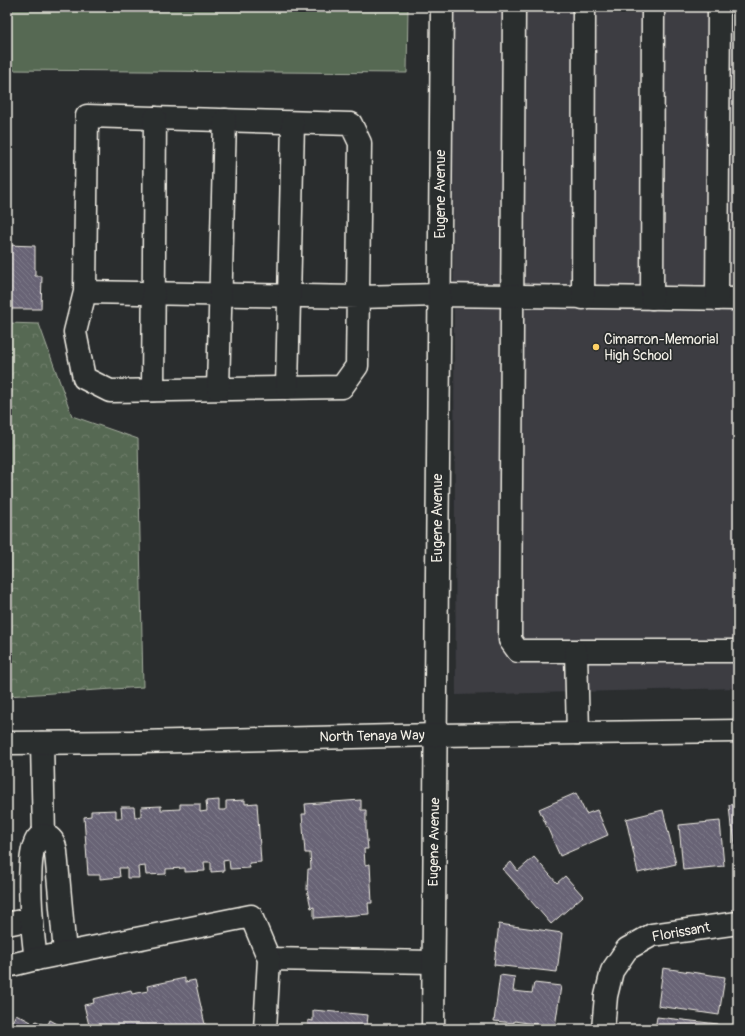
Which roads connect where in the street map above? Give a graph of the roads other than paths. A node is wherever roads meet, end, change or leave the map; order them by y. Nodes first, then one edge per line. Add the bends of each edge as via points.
1 (442, 7) edge
2 (514, 7) edge
3 (584, 7) edge
4 (654, 7) edge
5 (719, 7) edge
6 (155, 118) junction
7 (225, 120) junction
8 (293, 123) junction
9 (85, 292) junction
10 (153, 294) junction
11 (220, 295) junction
12 (439, 295) junction
13 (288, 296) junction
14 (358, 297) junction
15 (513, 297) junction
16 (583, 298) junction
17 (652, 298) junction
18 (727, 299) edge
19 (287, 388) junction
20 (218, 389) junction
21 (153, 390) junction
22 (738, 651) edge
23 (576, 652) junction
24 (738, 731) edge
25 (578, 733) junction
26 (436, 735) junction
27 (7, 743) edge
28 (42, 743) junction
29 (44, 836) junction
30 (57, 870) junction
31 (31, 871) junction
32 (31, 919) junction
33 (738, 923) edge
34 (7, 924) edge
35 (65, 953) junction
36 (36, 959) junction
37 (269, 959) junction
38 (433, 962) junction
39 (7, 966) edge
40 (265, 1029) edge
41 (433, 1029) edge
42 (603, 1029) edge

1 - 12 street, Eugene Avenue
2 - 15 street
3 - 16 street
4 - 17 street
5 - 18 street
6 - 7 street
6 - 9 street via 87,116
6 - 10 street
7 - 8 street
7 - 11 street
8 - 13 street
8 - 14 street via 351,124 360,143
9 - 10 street
9 - 21 street via 75,332 84,378 110,390
10 - 11 street
10 - 21 street
11 - 13 street
11 - 20 street
12 - 14 street
12 - 15 street
12 - 26 street, Eugene Avenue
13 - 14 street
13 - 19 street
14 - 19 street via 357,366 342,387
15 - 16 street
15 - 23 street via 510,640 518,651
16 - 17 street
17 - 18 street
19 - 20 street
20 - 21 street
22 - 23 street
23 - 25 street
24 - 25 street, North Tenaya Way
25 - 26 street, North Tenaya Way
26 - 28 street, North Tenaya Way
26 - 38 street, Eugene Avenue
27 - 28 street, North Tenaya Way
28 - 29 street
29 - 30 street via 51,838 54,844
29 - 31 street via 39,837 32,847
30 - 31 street
30 - 35 street
31 - 32 street
32 - 34 street
32 - 36 street
33 - 42 street, Florissant via 652,935 627,949 612,971 606,996
35 - 36 street
35 - 37 street via 252,916
36 - 39 street
37 - 38 street
37 - 40 street
38 - 41 street, Eugene Avenue

